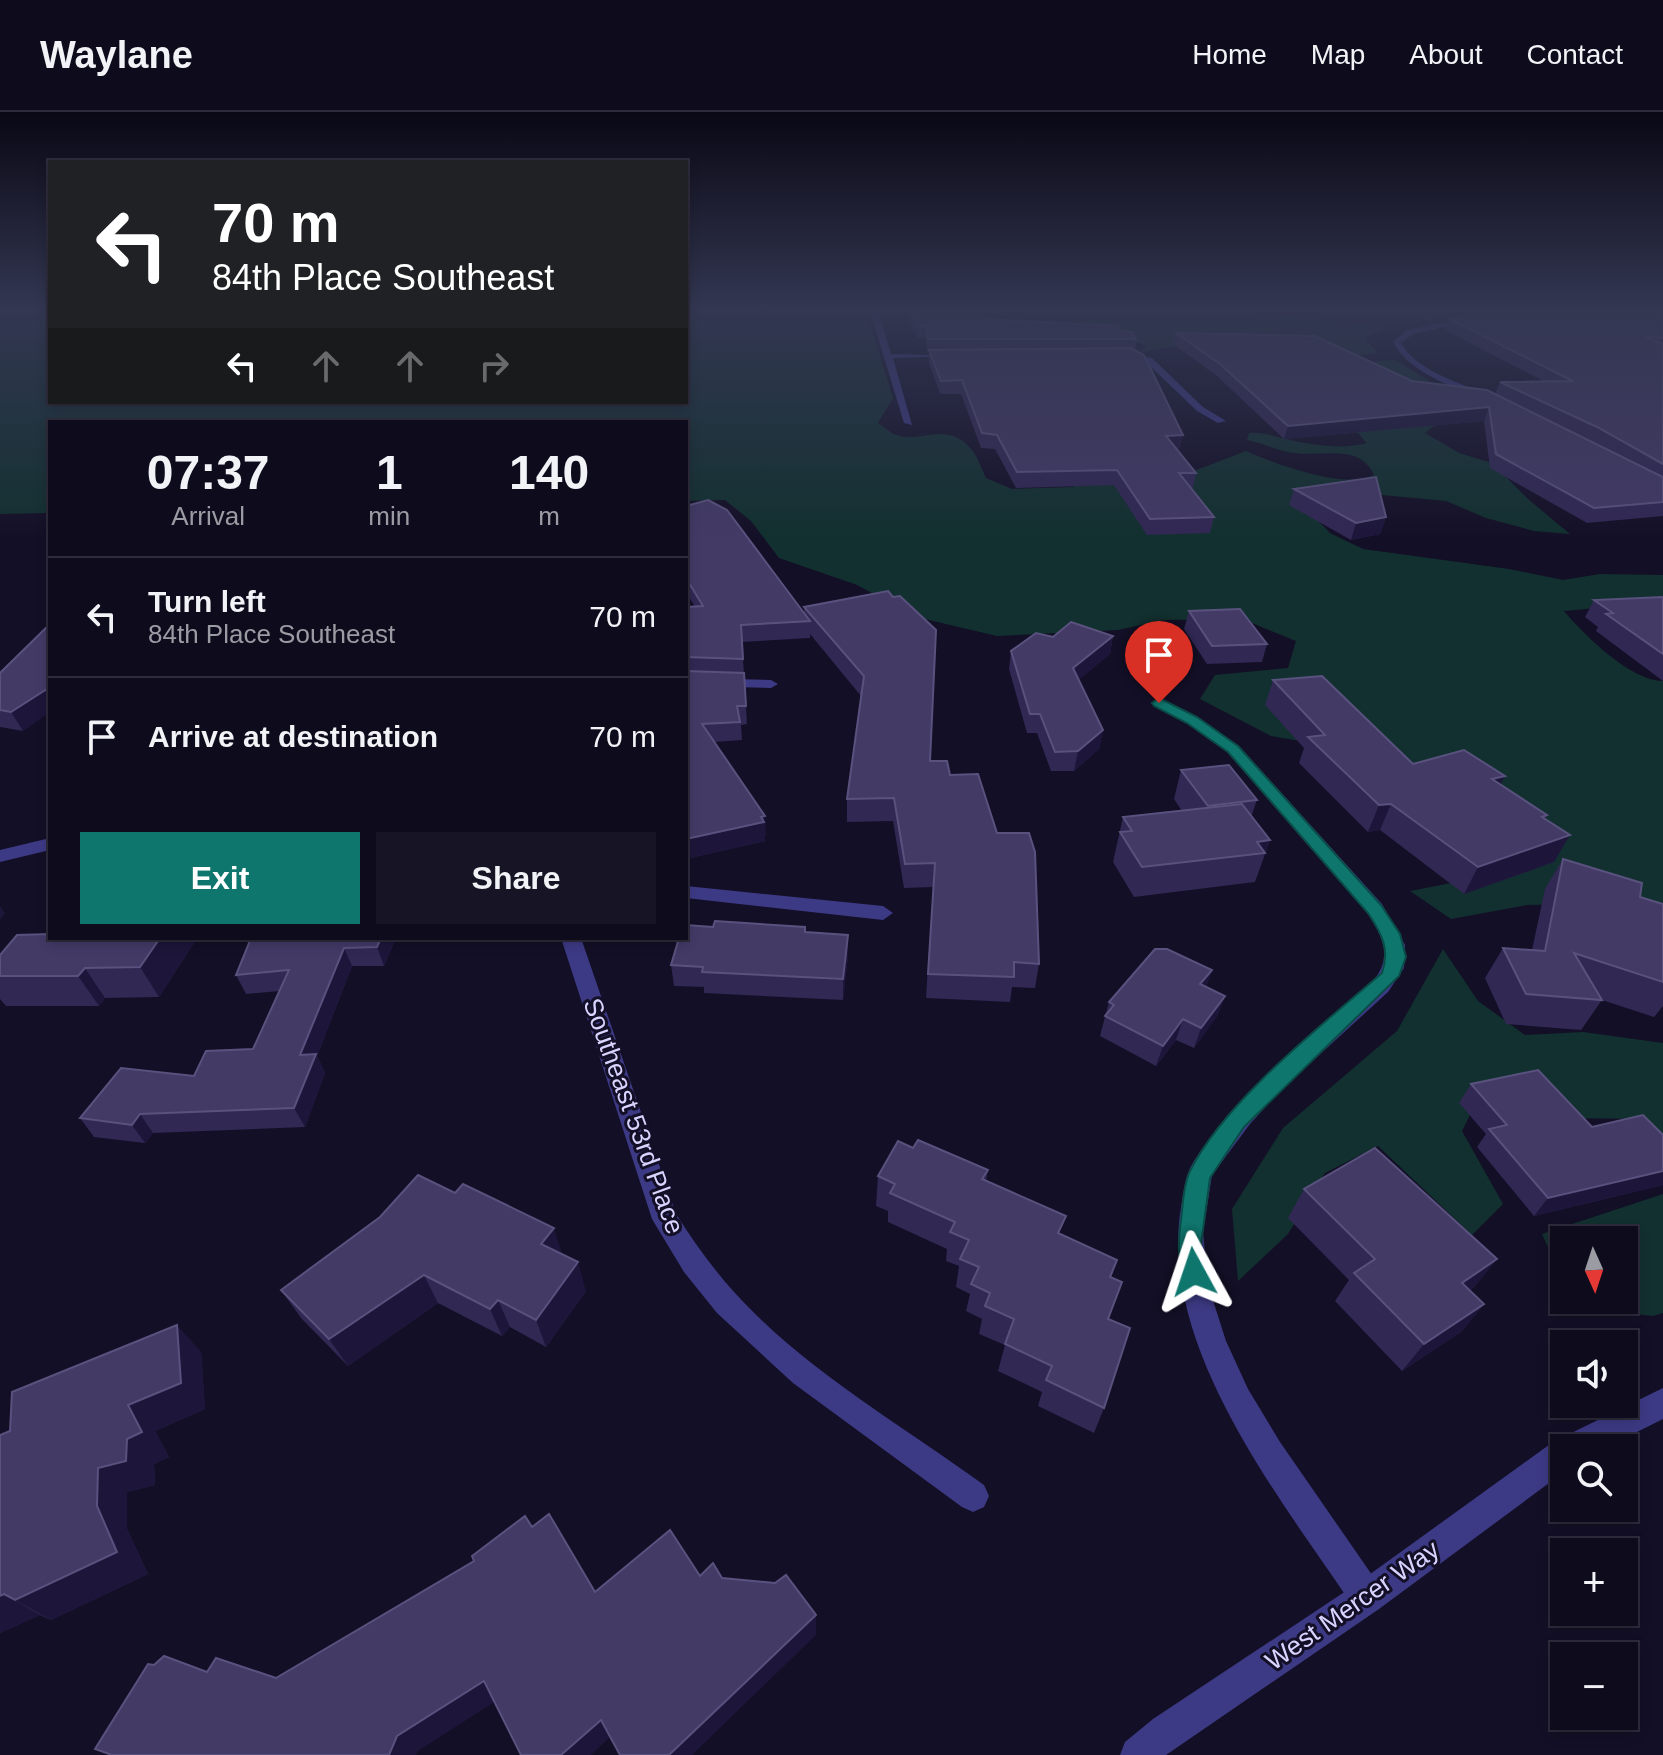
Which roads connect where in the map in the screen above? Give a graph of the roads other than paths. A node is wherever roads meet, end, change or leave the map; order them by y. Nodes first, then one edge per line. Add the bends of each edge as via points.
1 (899, 388) edge
2 (1179, 388) edge
3 (1466, 388) edge
4 (1494, 401) edge
5 (1221, 421) dead end
6 (909, 423) dead end
7 (688, 682) edge
8 (771, 684) dead end
9 (1159, 703) dead end
10 (48, 844) edge
11 (0, 856) edge
12 (688, 892) edge
13 (883, 913) dead end
14 (572, 940) edge
15 (1663, 1403) edge
16 (1601, 1434) edge
17 (1550, 1463) edge
18 (973, 1496) dead end
19 (1367, 1597) junction
20 (1138, 1755) edge

1 - 6 street
2 - 5 street
3 - 4 street
7 - 8 street
9 - 19 street via 1233,749 1375,909 1391,934 1396,957 1390,976 1236,1121 1199,1175 1189,1244 1205,1326 1240,1408
10 - 11 street
12 - 13 street
14 - 18 street, Southeast 53rd Place via 665,1219 680,1246 741,1322 796,1371
15 - 16 street
17 - 19 street, West Mercer Way
19 - 20 street, West Mercer Way

